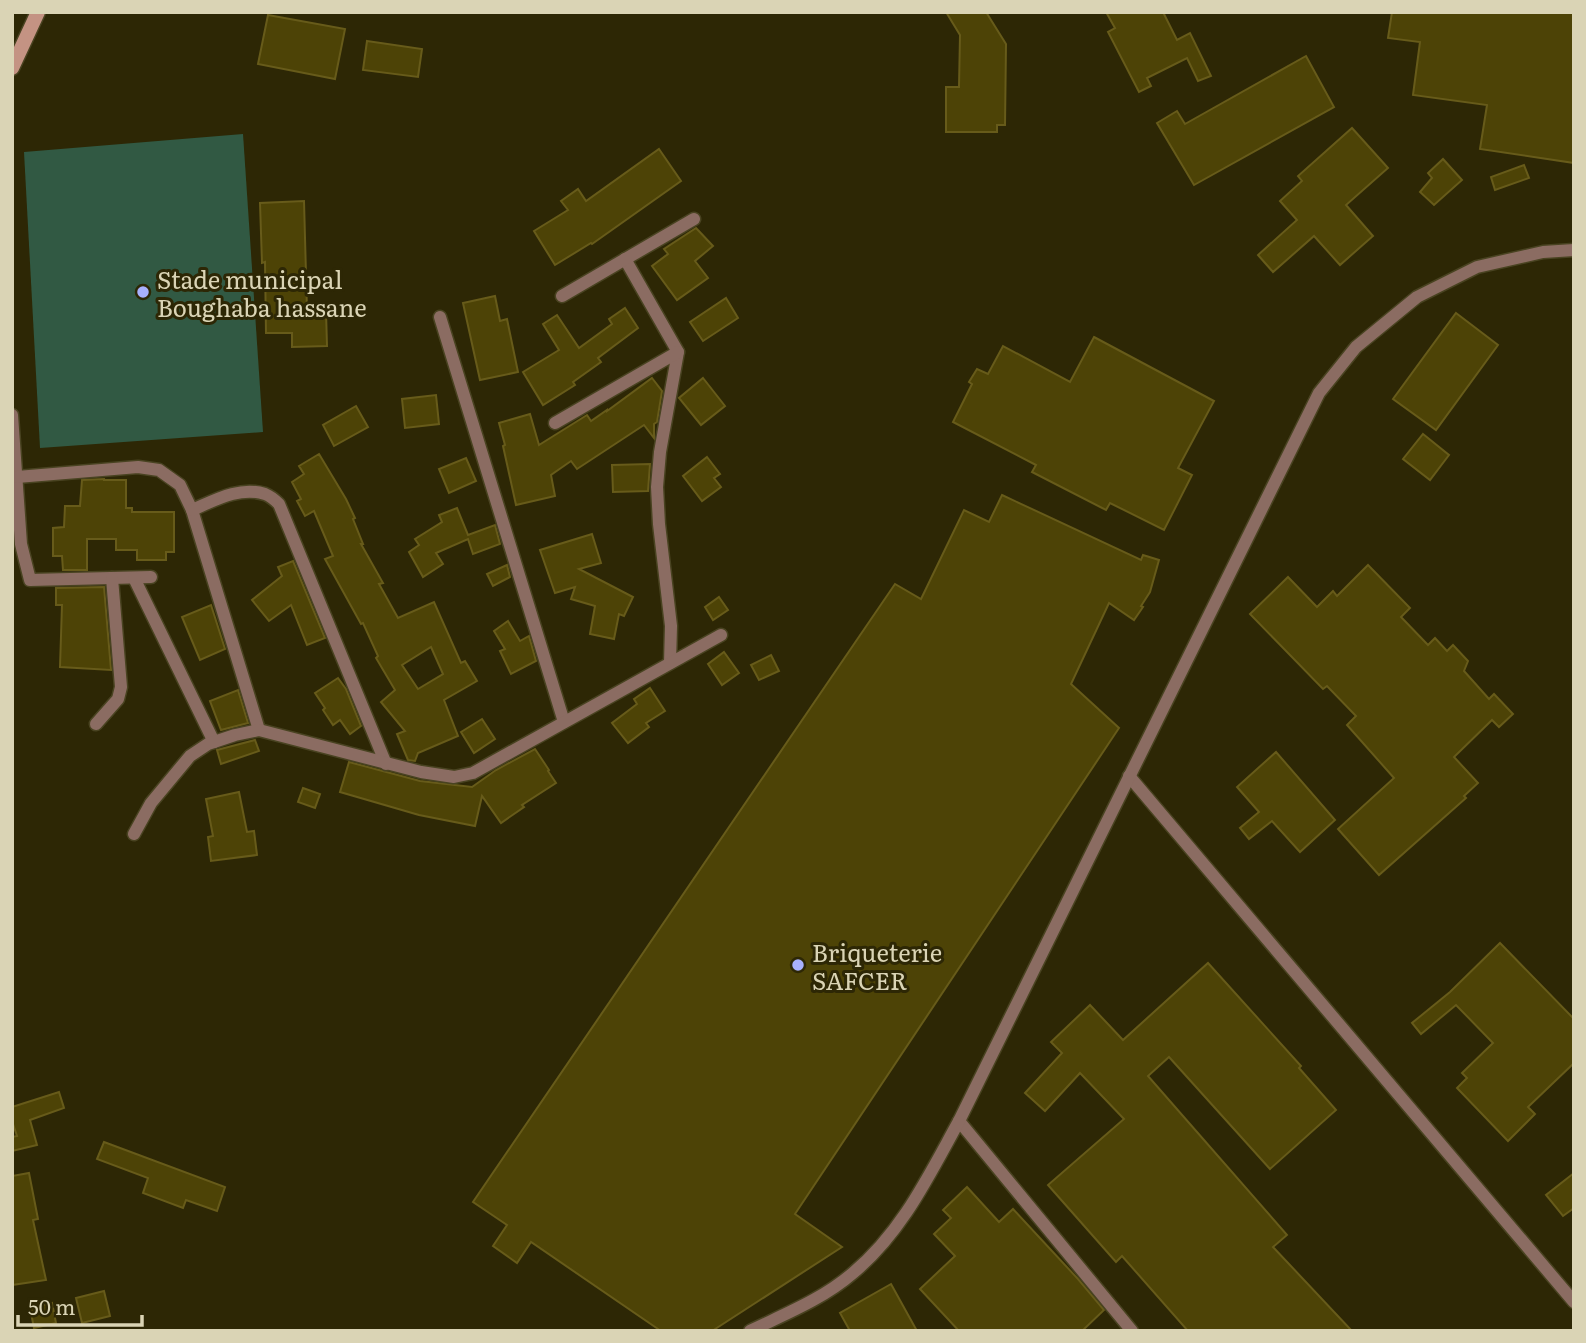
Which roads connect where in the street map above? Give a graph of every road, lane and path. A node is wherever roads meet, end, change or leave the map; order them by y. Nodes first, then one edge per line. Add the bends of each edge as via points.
1 (38, 12) edge
2 (12, 68) edge
3 (694, 219) dead end
4 (1574, 250) edge
5 (625, 259) junction
6 (562, 296) dead end
7 (440, 317) dead end
8 (678, 352) junction
9 (12, 415) edge
10 (555, 423) dead end
11 (17, 477) junction
12 (192, 510) junction
13 (151, 577) dead end
14 (112, 578) junction
15 (134, 578) junction
16 (721, 635) dead end
17 (670, 663) junction
18 (564, 722) junction
19 (96, 724) dead end
20 (260, 730) junction
21 (214, 742) junction
22 (386, 764) junction
23 (1129, 776) junction
24 (134, 834) dead end
25 (959, 1121) junction
26 (1574, 1302) edge
27 (750, 1331) edge
28 (1132, 1331) edge

1 - 2 main road
3 - 5 street
4 - 23 street via 1477,267 1417,297 1356,347 1319,393
5 - 6 street
5 - 8 street
7 - 18 street
8 - 10 street
8 - 17 street via 657,487 671,626
9 - 11 street
11 - 12 street via 138,467 159,470 180,485
11 - 14 street via 21,544 30,580
12 - 20 street
12 - 22 street via 229,494 249,492 267,494 279,504
13 - 15 street
14 - 15 street
14 - 19 street via 121,687 118,699
15 - 21 street
16 - 17 street
17 - 18 street
18 - 22 street via 473,773 454,777
20 - 21 street
20 - 22 street
21 - 24 street via 190,756 172,776
23 - 25 street
23 - 26 street
25 - 27 street via 914,1202 883,1245 851,1275 814,1300
25 - 28 street

